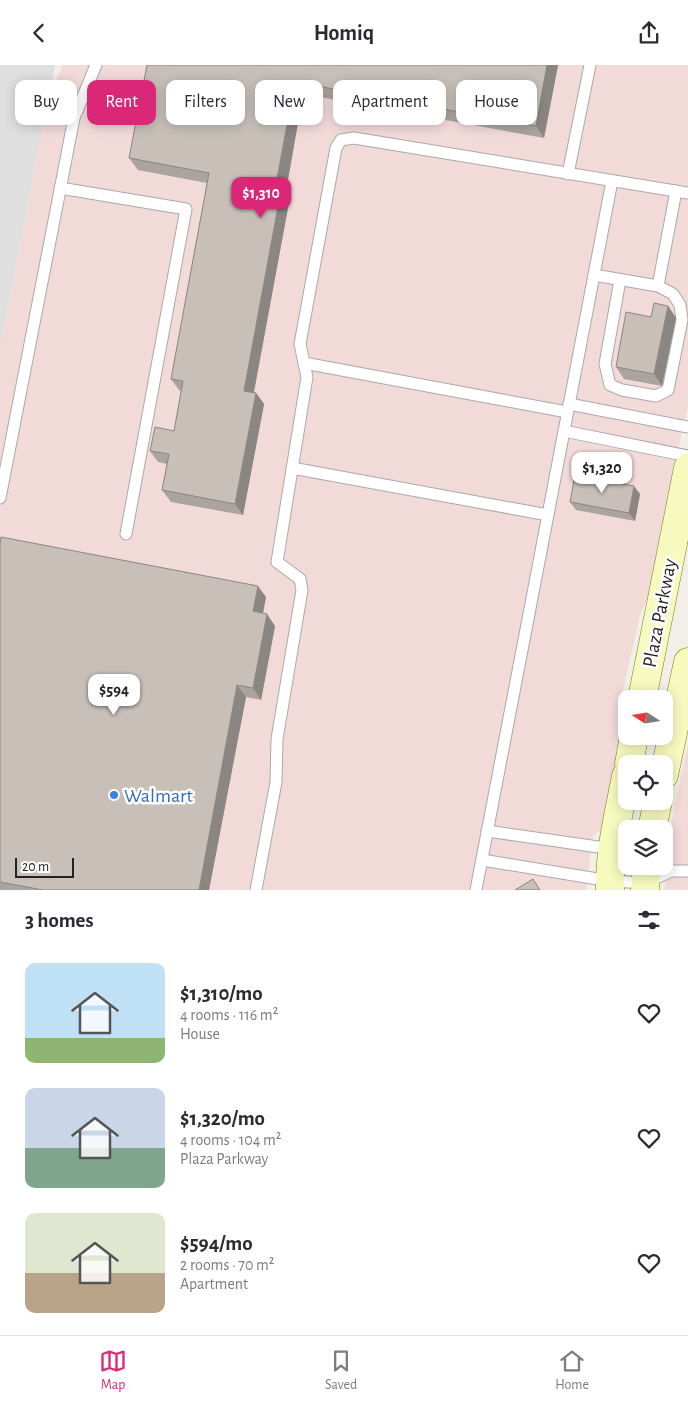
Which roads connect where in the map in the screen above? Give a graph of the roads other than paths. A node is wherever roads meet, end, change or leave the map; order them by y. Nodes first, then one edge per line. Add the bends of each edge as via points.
1 (96, 65) edge
2 (590, 65) edge
3 (568, 174) junction
4 (612, 181) junction
5 (60, 188) junction
6 (682, 192) edge
7 (594, 275) junction
8 (620, 280) junction
9 (658, 286) junction
10 (304, 363) junction
11 (568, 408) junction
12 (688, 427) edge
13 (564, 431) junction
14 (688, 456) edge
15 (292, 467) junction
16 (688, 468) edge
17 (0, 498) edge
18 (548, 515) junction
19 (126, 534) dead end
20 (688, 662) edge
21 (644, 690) edge
22 (668, 755) edge
23 (488, 831) junction
24 (618, 850) edge
25 (618, 857) edge
26 (482, 860) junction
27 (688, 871) edge
28 (673, 873) edge
29 (655, 875) edge
30 (610, 885) edge
31 (256, 890) edge
32 (476, 890) edge

1 - 5 lane via 74,118
2 - 3 lane
3 - 4 lane
3 - 10 lane via 354,138 341,140 336,148 300,344
4 - 6 lane
4 - 7 lane
5 - 17 lane
5 - 19 lane via 186,209
6 - 9 lane
7 - 8 lane
7 - 11 lane
8 - 9 lane
8 - 9 lane via 605,364 610,385 656,396 668,390 682,320 680,305 673,294
10 - 11 lane
10 - 15 lane via 307,377
11 - 12 lane
11 - 13 lane
13 - 14 lane
13 - 18 lane
15 - 18 lane
15 - 31 lane via 277,562 300,579 302,590 277,739 276,782
16 - 21 street, Plaza Parkway
18 - 23 lane
20 - 22 street, Plaza Parkway
23 - 24 lane
23 - 26 lane
25 - 30 street
26 - 30 lane
26 - 32 lane
27 - 28 lane
29 - 30 lane

